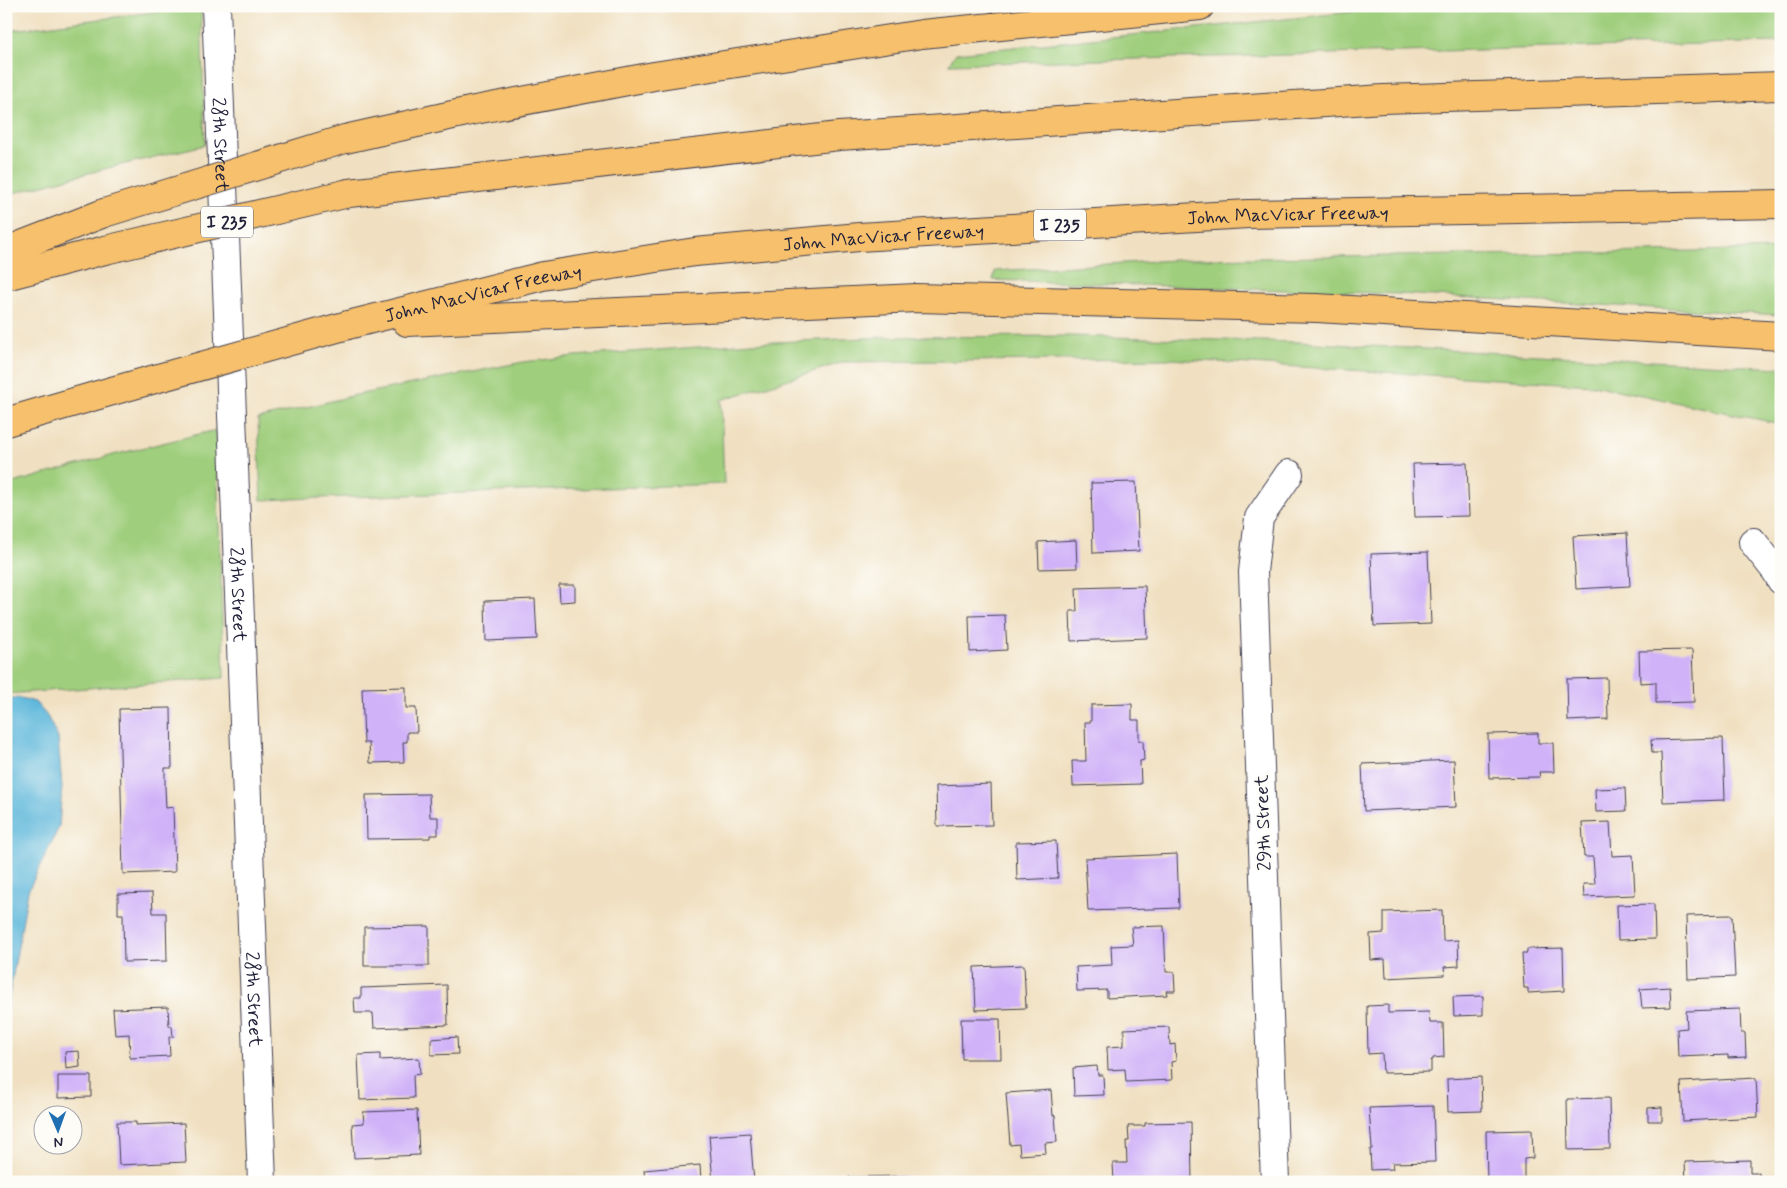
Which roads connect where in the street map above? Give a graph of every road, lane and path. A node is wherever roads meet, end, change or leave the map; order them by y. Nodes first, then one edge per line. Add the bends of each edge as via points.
1 (216, 6) edge
2 (1200, 6) edge
3 (1781, 86) edge
4 (1781, 204) edge
5 (6, 251) edge
6 (6, 276) edge
7 (348, 325) junction
8 (1781, 336) edge
9 (6, 422) edge
10 (1288, 474) dead end
11 (1753, 542) dead end
12 (1781, 580) edge
13 (262, 1182) edge
14 (1275, 1182) edge

1 - 13 street, 28th Street
2 - 5 highway, bridge via 922,34 654,76 475,110 345,139 104,213
3 - 6 highway, I 235, bridge via 1382,99 849,136 349,194 104,250
4 - 7 highway, John MacVicar Freeway / I 235 via 1248,214 859,237 695,252 543,276
7 - 8 highway via 916,298 1317,308
7 - 9 highway, John MacVicar Freeway / I 235, bridge
10 - 14 street, 29th Street via 1259,518 1253,572
11 - 12 street

